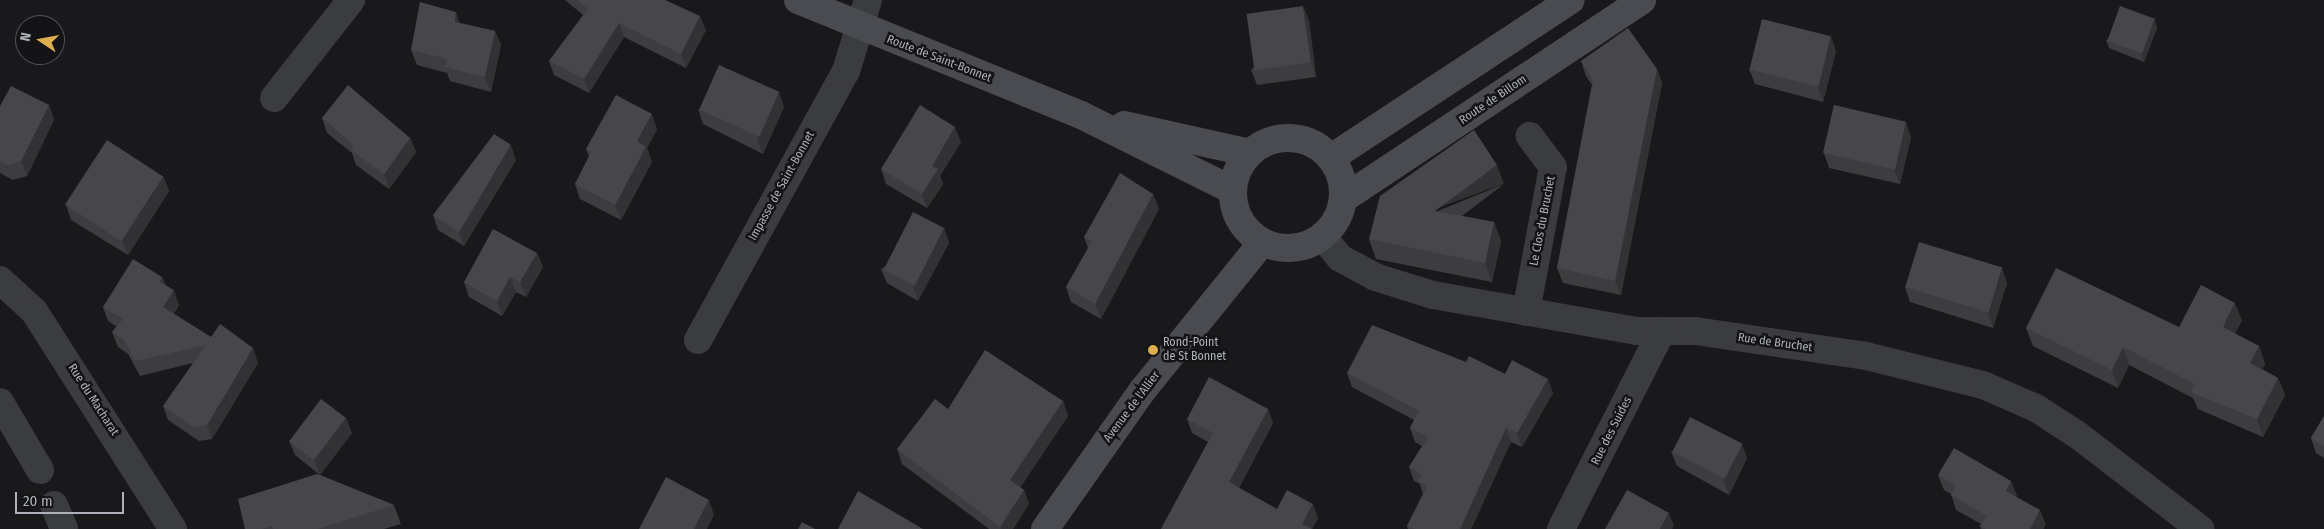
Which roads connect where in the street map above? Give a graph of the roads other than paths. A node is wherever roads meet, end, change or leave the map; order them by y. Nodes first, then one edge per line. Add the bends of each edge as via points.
1 (351, 0) edge
2 (798, 0) edge
3 (868, 0) edge
4 (1571, 0) edge
5 (1642, 0) edge
6 (856, 27) junction
7 (274, 98) dead end
8 (1081, 115) junction
9 (1530, 136) dead end
10 (1250, 153) junction
11 (1331, 158) junction
12 (1232, 190) junction
13 (1343, 199) junction
14 (1323, 237) junction
15 (1262, 243) junction
16 (0, 280) edge
17 (1526, 312) junction
18 (1661, 333) junction
19 (698, 340) dead end
20 (0, 402) edge
21 (40, 470) dead end
22 (173, 529) edge
23 (1045, 529) edge
24 (1561, 529) edge
25 (2200, 529) edge

1 - 7 street
2 - 6 main road, Route de Saint-Bonnet
3 - 6 street, Impasse de Saint-Bonnet
4 - 11 main road
5 - 13 main road, Route de Billom
6 - 8 main road, Route de Saint-Bonnet
6 - 19 street, Impasse de Saint-Bonnet via 846,71
8 - 10 main road, Route de Saint-Bonnet
8 - 12 main road, Route de Saint-Bonnet
9 - 17 street, Le Clos du Bruchet via 1553,167
10 - 11 main road via 1269,141 1290,138 1313,144
10 - 12 main road via 1237,170
11 - 13 main road via 1341,177
12 - 15 main road via 1234,210 1246,230
13 - 14 main road via 1337,219
14 - 15 main road via 1292,248
14 - 17 street, Rue de Bruchet via 1340,258 1375,278 1434,295
15 - 23 main road, Avenue de l'Allier via 1142,391
16 - 22 street, Rue du Macharat via 34,311
17 - 18 street, Rue de Bruchet
18 - 24 street, Rue des Suides
18 - 25 street, Rue de Bruchet via 1695,331 1866,356 1983,385 2036,408 2079,436
20 - 21 street

